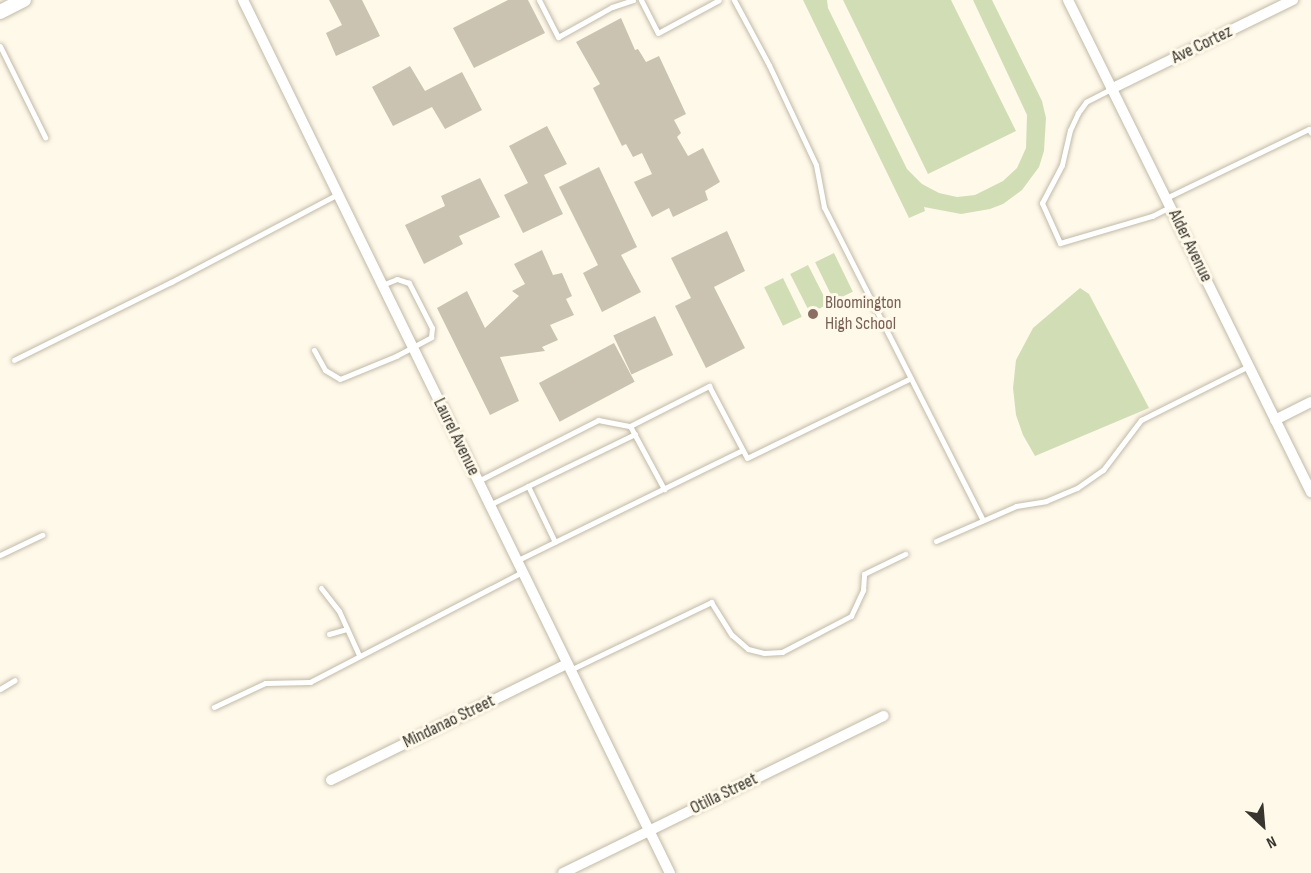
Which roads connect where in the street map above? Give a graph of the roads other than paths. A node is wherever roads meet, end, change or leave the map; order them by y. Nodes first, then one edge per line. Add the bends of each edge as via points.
1 (24, 0) edge
2 (243, 0) edge
3 (539, 0) edge
4 (633, 0) edge
5 (641, 0) edge
6 (719, 0) edge
7 (734, 0) edge
8 (1068, 0) edge
9 (1293, 0) edge
10 (0, 12) edge
11 (0, 46) edge
12 (1111, 89) junction
13 (1311, 133) edge
14 (45, 137) dead end
15 (338, 194) junction
16 (1168, 203) junction
17 (382, 285) junction
18 (413, 347) junction
19 (314, 350) dead end
20 (14, 360) dead end
21 (1249, 366) junction
22 (911, 378) junction
23 (1311, 402) edge
24 (1275, 420) junction
25 (630, 426) junction
26 (635, 434) junction
27 (742, 450) junction
28 (478, 482) junction
29 (528, 486) junction
30 (664, 489) junction
31 (1311, 492) edge
32 (489, 505) junction
33 (983, 520) junction
34 (42, 535) dead end
35 (936, 541) dead end
36 (555, 542) junction
37 (905, 554) dead end
38 (0, 555) edge
39 (517, 561) junction
40 (522, 572) junction
41 (321, 588) dead end
42 (346, 629) junction
43 (329, 634) dead end
44 (359, 655) junction
45 (568, 667) junction
46 (15, 680) dead end
47 (0, 689) edge
48 (214, 707) dead end
49 (884, 716) dead end
50 (331, 780) dead end
51 (650, 830) junction
52 (563, 873) edge
53 (670, 873) edge

1 - 10 street
2 - 15 street, Laurel Avenue
3 - 4 lane via 558,37 612,7
5 - 6 lane via 658,33
7 - 22 lane via 816,165 824,207
8 - 12 street, Alder Avenue
9 - 12 street, Ave Cortez
11 - 14 lane
12 - 16 street, Alder Avenue
12 - 16 lane via 1086,102 1078,113 1062,165 1041,203 1060,243 1152,216
13 - 16 lane via 1309,129
15 - 17 street, Laurel Avenue
15 - 20 lane
16 - 21 street, Alder Avenue
17 - 18 street, Laurel Avenue
17 - 18 lane via 398,279 409,283 432,328 431,337
18 - 19 lane via 340,379 326,370
18 - 28 street, Laurel Avenue
21 - 24 street, Alder Avenue
21 - 33 lane via 1141,420 1103,470 1077,488
22 - 27 lane via 747,459
22 - 33 lane
23 - 24 street
24 - 31 street, Alder Avenue
25 - 26 lane
25 - 27 lane via 709,386
25 - 28 lane via 598,420
26 - 29 lane
26 - 30 lane
27 - 30 lane
28 - 32 street, Laurel Avenue
29 - 32 lane
29 - 36 lane
30 - 36 lane
32 - 39 street, Laurel Avenue
33 - 35 lane
34 - 38 lane
36 - 39 lane
37 - 45 lane via 864,574 863,590 851,616 782,652 747,649 732,635 711,603
39 - 40 street, Laurel Avenue
40 - 44 lane
40 - 45 street, Laurel Avenue
41 - 42 lane via 339,611
42 - 43 lane
42 - 44 lane
44 - 48 lane via 310,682 265,682
45 - 50 street, Mindanao Street
45 - 51 street, Laurel Avenue
46 - 47 lane
49 - 51 street, Otilla Street
51 - 52 street, Otilla Street
51 - 53 street, Laurel Avenue

